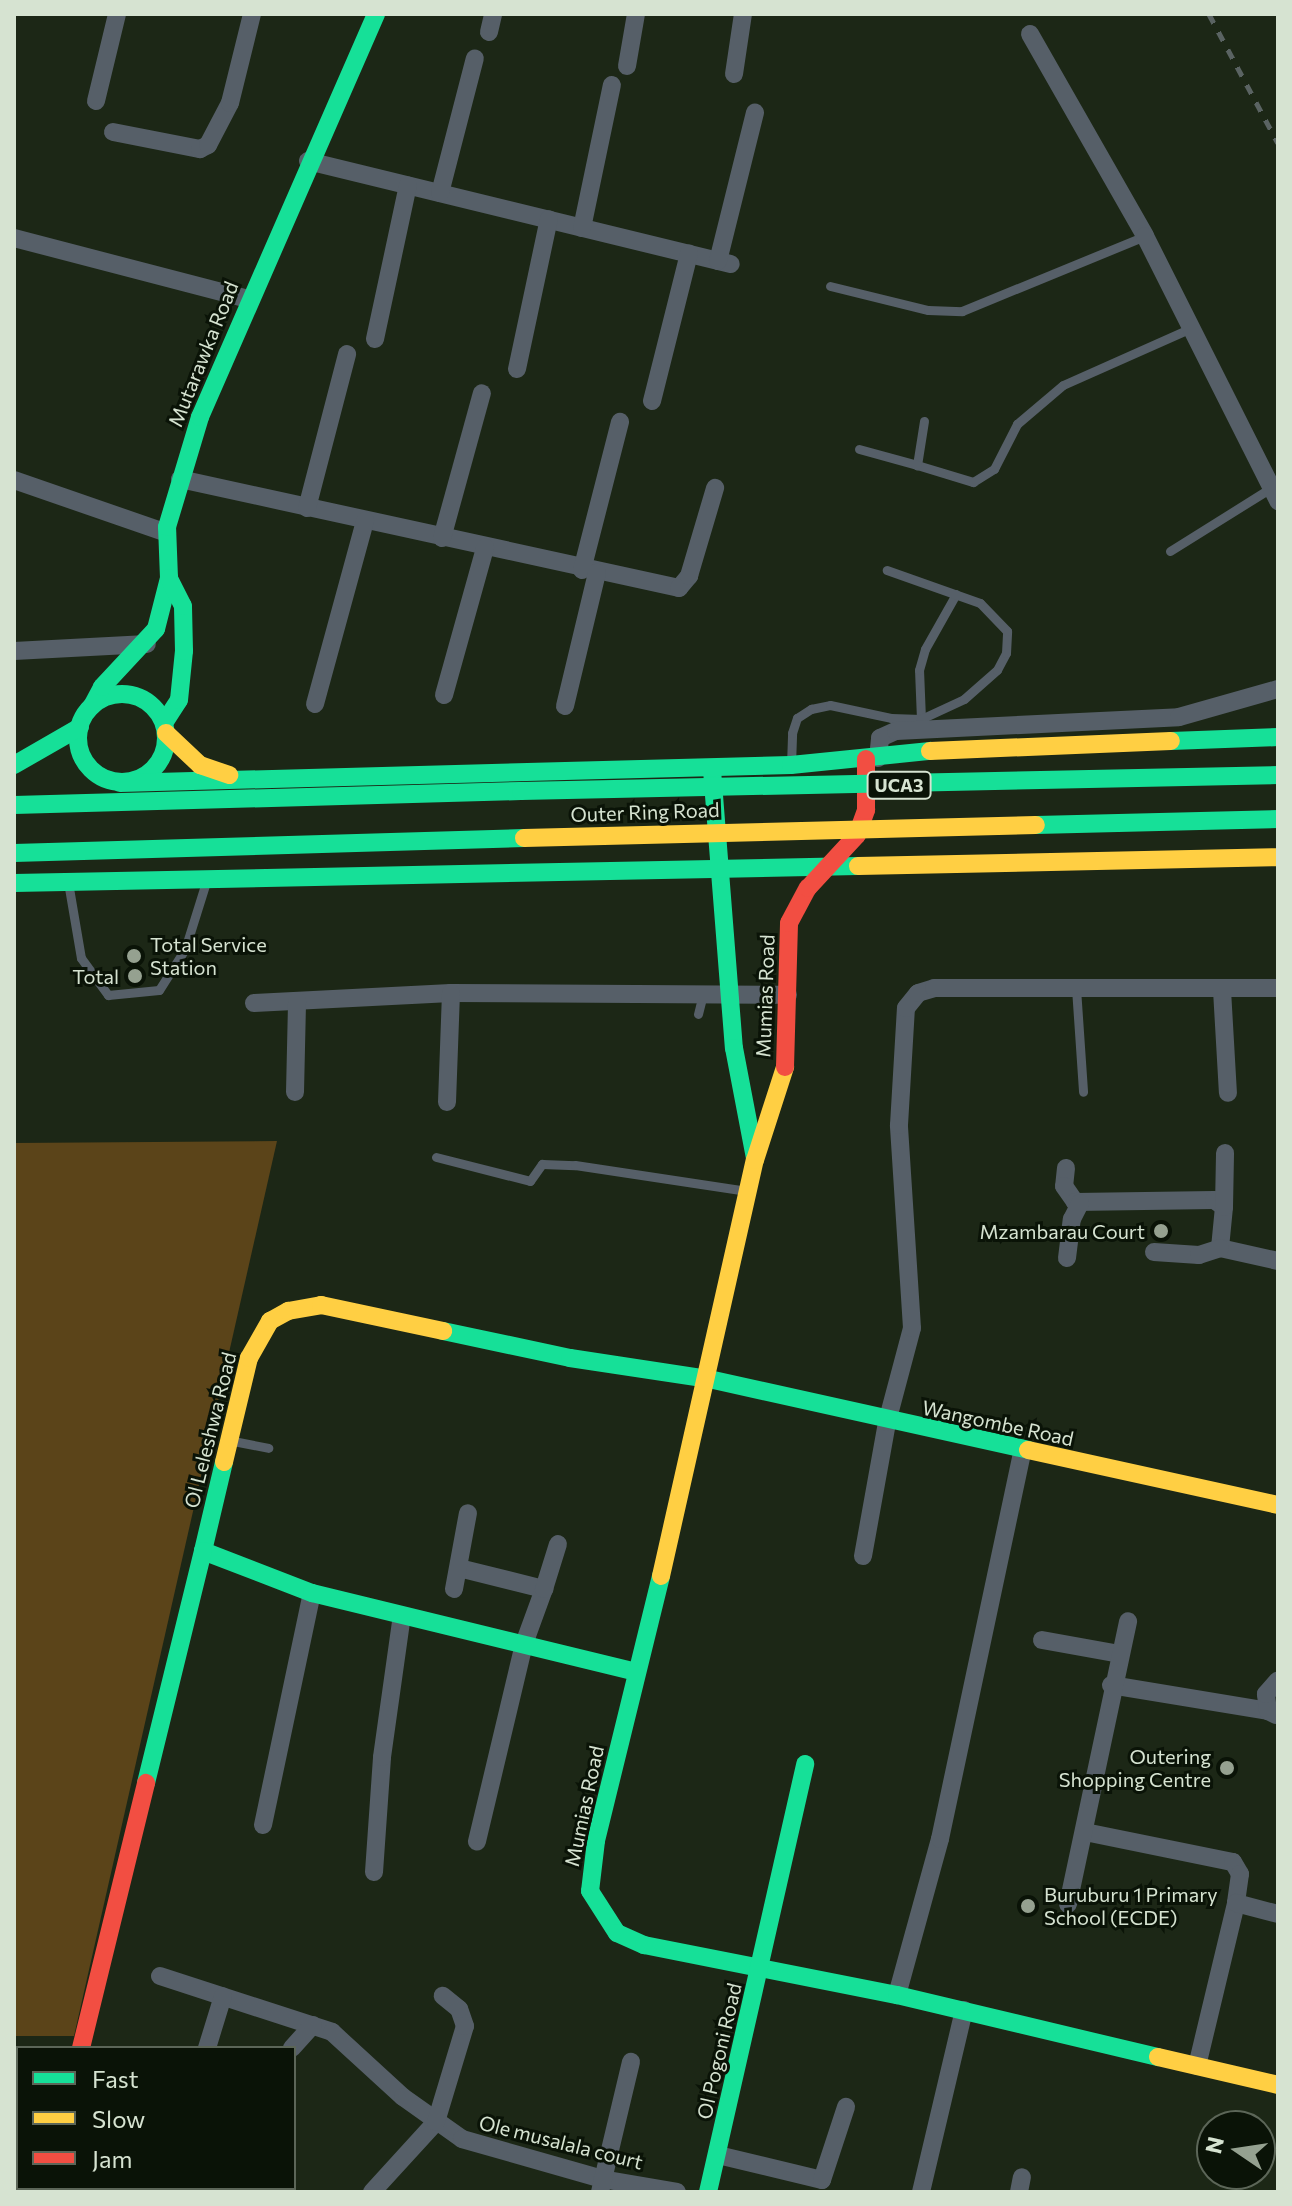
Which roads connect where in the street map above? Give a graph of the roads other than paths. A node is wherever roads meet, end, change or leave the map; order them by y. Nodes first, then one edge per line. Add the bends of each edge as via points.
1 (117, 14) edge
2 (252, 14) edge
3 (376, 14) edge
4 (636, 14) edge
5 (743, 14) edge
6 (1030, 34) dead end
7 (475, 58) dead end
8 (627, 66) dead end
9 (734, 74) dead end
10 (612, 85) dead end
11 (96, 101) dead end
12 (755, 113) dead end
13 (113, 132) dead end
14 (308, 161) junction
15 (408, 185) junction
16 (440, 193) junction
17 (549, 219) junction
18 (582, 228) junction
19 (1145, 236) junction
20 (14, 238) edge
21 (689, 254) junction
22 (830, 286) dead end
23 (248, 299) junction
24 (1191, 328) junction
25 (375, 339) dead end
26 (347, 354) dead end
27 (517, 369) dead end
28 (482, 393) dead end
29 (652, 401) dead end
30 (924, 421) dead end
31 (620, 422) dead end
32 (859, 449) dead end
33 (917, 465) junction
34 (180, 479) junction
35 (14, 480) edge
36 (715, 488) dead end
37 (1274, 494) edge
38 (307, 508) junction
39 (365, 521) junction
40 (167, 533) junction
41 (442, 538) junction
42 (485, 548) junction
43 (1170, 551) dead end
44 (887, 570) dead end
45 (589, 571) junction
46 (169, 578) junction
47 (956, 594) junction
48 (147, 644) junction
49 (14, 651) edge
50 (1278, 689) edge
51 (444, 695) dead end
52 (315, 704) dead end
53 (92, 706) junction
54 (565, 706) dead end
55 (921, 719) junction
56 (80, 727) junction
57 (165, 728) junction
58 (1278, 737) edge
59 (879, 757) junction
60 (14, 765) edge
61 (791, 765) junction
62 (731, 766) junction
63 (711, 767) junction
64 (1278, 775) edge
65 (251, 780) junction
66 (120, 783) junction
67 (717, 798) junction
68 (14, 805) edge
69 (1278, 819) edge
70 (14, 853) edge
71 (1278, 857) edge
72 (723, 867) junction
73 (828, 867) junction
74 (207, 878) junction
75 (68, 882) junction
76 (14, 883) edge
77 (1076, 988) junction
78 (1278, 988) edge
79 (1222, 990) junction
80 (704, 991) junction
81 (728, 991) junction
82 (451, 993) junction
83 (788, 995) junction
84 (297, 1001) junction
85 (254, 1003) dead end
86 (698, 1014) dead end
87 (295, 1092) dead end
88 (1083, 1092) dead end
89 (1228, 1093) dead end
90 (447, 1102) dead end
91 (1225, 1153) dead end
92 (436, 1157) dead end
93 (755, 1160) junction
94 (1066, 1168) dead end
95 (749, 1192) junction
96 (1080, 1203) junction
97 (1224, 1207) junction
98 (1220, 1248) junction
99 (1154, 1252) dead end
100 (1067, 1258) dead end
101 (1278, 1261) edge
102 (709, 1379) junction
103 (887, 1422) junction
104 (229, 1441) junction
105 (268, 1448) dead end
106 (1023, 1450) junction
107 (1278, 1505) edge
108 (468, 1513) dead end
109 (558, 1544) dead end
110 (203, 1551) junction
111 (863, 1556) dead end
112 (459, 1568) junction
113 (454, 1589) dead end
114 (544, 1589) junction
115 (312, 1593) junction
116 (402, 1615) junction
117 (1128, 1621) dead end
118 (1042, 1640) dead end
119 (524, 1644) junction
120 (1120, 1654) junction
121 (637, 1672) junction
122 (1278, 1680) edge
123 (1111, 1685) junction
124 (1273, 1714) edge
125 (805, 1764) dead end
126 (263, 1825) dead end
127 (1085, 1832) junction
128 (477, 1841) dead end
129 (374, 1872) dead end
130 (1236, 1903) junction
131 (1068, 1904) dead end
132 (1278, 1914) edge
133 (761, 1966) junction
134 (160, 1976) dead end
135 (897, 1995) junction
136 (223, 1996) junction
137 (443, 1996) dead end
138 (964, 2010) junction
139 (313, 2025) junction
140 (81, 2046) edge
141 (208, 2046) edge
142 (294, 2046) edge
143 (631, 2062) dead end
144 (1197, 2066) junction
145 (1278, 2085) edge
146 (846, 2107) dead end
147 (436, 2122) junction
148 (718, 2155) junction
149 (601, 2186) edge
150 (821, 2186) edge
151 (372, 2192) edge
152 (677, 2192) edge
153 (708, 2192) edge
154 (921, 2192) edge

1 - 11 street
2 - 13 street via 230,103 208,145 200,149
3 - 14 main road, Mutarawka Road
4 - 8 street
5 - 9 street
6 - 19 street
7 - 16 street
10 - 18 street
12 - 21 street via 724,262
14 - 15 street
14 - 23 main road, Mutarawka Road
15 - 16 street
15 - 25 street
16 - 17 street
17 - 18 street
17 - 27 street
18 - 21 street
19 - 22 lane via 962,311 928,310
19 - 24 street
20 - 23 street
21 - 29 street
23 - 34 main road, Mutarawka Road
24 - 33 lane via 1063,385 1017,424 994,469 973,482
24 - 37 street
26 - 38 street
28 - 41 street
30 - 33 lane
31 - 45 street
32 - 33 lane
34 - 38 street
34 - 40 main road, Mutarawka Road
35 - 40 street
36 - 45 street via 689,576 679,588
37 - 43 lane
38 - 39 street
39 - 41 street
39 - 52 street
40 - 46 main road, Mutarawka Road
41 - 42 street
42 - 45 street
42 - 51 street
44 - 47 lane
45 - 54 street
46 - 48 main road, Mutarawka Road via 161,617
46 - 57 main road via 183,606 184,651 179,700
47 - 55 lane via 922,659
47 - 55 lane via 997,616 1007,631 1006,653 997,670 964,699
48 - 49 street
48 - 53 main road, Mutarawka Road via 102,687
50 - 59 street via 1179,717 896,731 880,738
53 - 56 main road
53 - 57 main road via 126,694 149,703
55 - 61 lane via 830,705 811,709 797,718
56 - 60 main road
56 - 66 main road via 80,749 90,769
57 - 65 main road, UCA3 via 200,765
57 - 66 main road via 159,762 149,774
58 - 59 main road, UCA3
59 - 61 main road, UCA3
59 - 73 main road, Mumias Road via 862,824
61 - 62 main road, UCA3
62 - 63 main road, UCA3
62 - 67 lane via 716,780
63 - 65 main road, UCA3
63 - 67 main road, Mumias Road
64 - 68 main road, Outer Ring Road / UCA3, bridge
65 - 66 main road, UCA3
67 - 72 main road, Mumias Road
69 - 70 main road, Outer Ring Road / UCA3, bridge
71 - 73 main road
72 - 73 main road
72 - 74 main road
72 - 81 main road, Mumias Road
73 - 83 main road, Mumias Road via 789,923
74 - 75 main road
74 - 75 lane via 185,949 159,990 108,995 81,958
75 - 76 main road
77 - 79 street
77 - 88 lane
77 - 103 street via 934,988 918,993 906,1008 899,1125 905,1251 914,1297 912,1328
78 - 79 street
79 - 89 street
80 - 81 street
80 - 82 street
80 - 86 lane
81 - 83 street
81 - 93 main road, Mumias Road
82 - 84 street
82 - 90 street
83 - 93 main road, Mumias Road via 785,1071
84 - 85 street
84 - 87 street
91 - 97 street
92 - 95 lane via 530,1181 542,1164 575,1165
93 - 95 main road, Mumias Road
94 - 96 street via 1064,1186
95 - 102 main road, Mumias Road
96 - 97 street via 1205,1199
96 - 100 street via 1072,1219
97 - 98 street
98 - 99 street via 1199,1255
98 - 101 street
102 - 103 main road, Wangombe Road
102 - 104 main road, Ol Leleshwa Road via 570,1358 321,1305 288,1311 270,1321 258,1338
102 - 121 main road, Mumias Road
103 - 106 main road, Wangombe Road
103 - 111 street
104 - 105 lane
104 - 110 main road, Ol Leleshwa Road
106 - 107 main road, Wangombe Road
106 - 135 street via 940,1839
108 - 112 street
109 - 114 street
110 - 115 main road
110 - 140 main road, Ol Leleshwa Road
112 - 113 street
112 - 114 street
114 - 119 street
115 - 116 main road
115 - 126 street
116 - 119 main road
116 - 129 street via 382,1757
117 - 120 street
118 - 120 street
119 - 121 main road
119 - 128 street
120 - 123 street
121 - 133 main road, Mumias Road via 596,1841 590,1891 595,1906 617,1933 644,1945
122 - 124 street via 1266,1694
123 - 124 street
123 - 127 street
125 - 133 main road, Ol Pogoni Road
127 - 130 street via 1233,1862 1240,1874
127 - 131 street
130 - 132 street
130 - 144 street
133 - 135 main road, Mumias Road
133 - 148 main road, Ol Pogoni Road
134 - 136 street, Ole musalala court
135 - 138 main road, Mumias Road
136 - 139 street, Ole musalala court
136 - 141 street
137 - 147 street via 459,2009 465,2026
138 - 144 main road, Mumias Road
138 - 154 street
139 - 142 street
139 - 147 street, Ole musalala court via 332,2032
143 - 149 street
144 - 145 main road, Mumias Road
146 - 150 street
147 - 149 street, Ole musalala court via 483,2148
147 - 151 street
148 - 150 street
148 - 153 main road, Ol Pogoni Road
149 - 152 street, Ole musalala court

